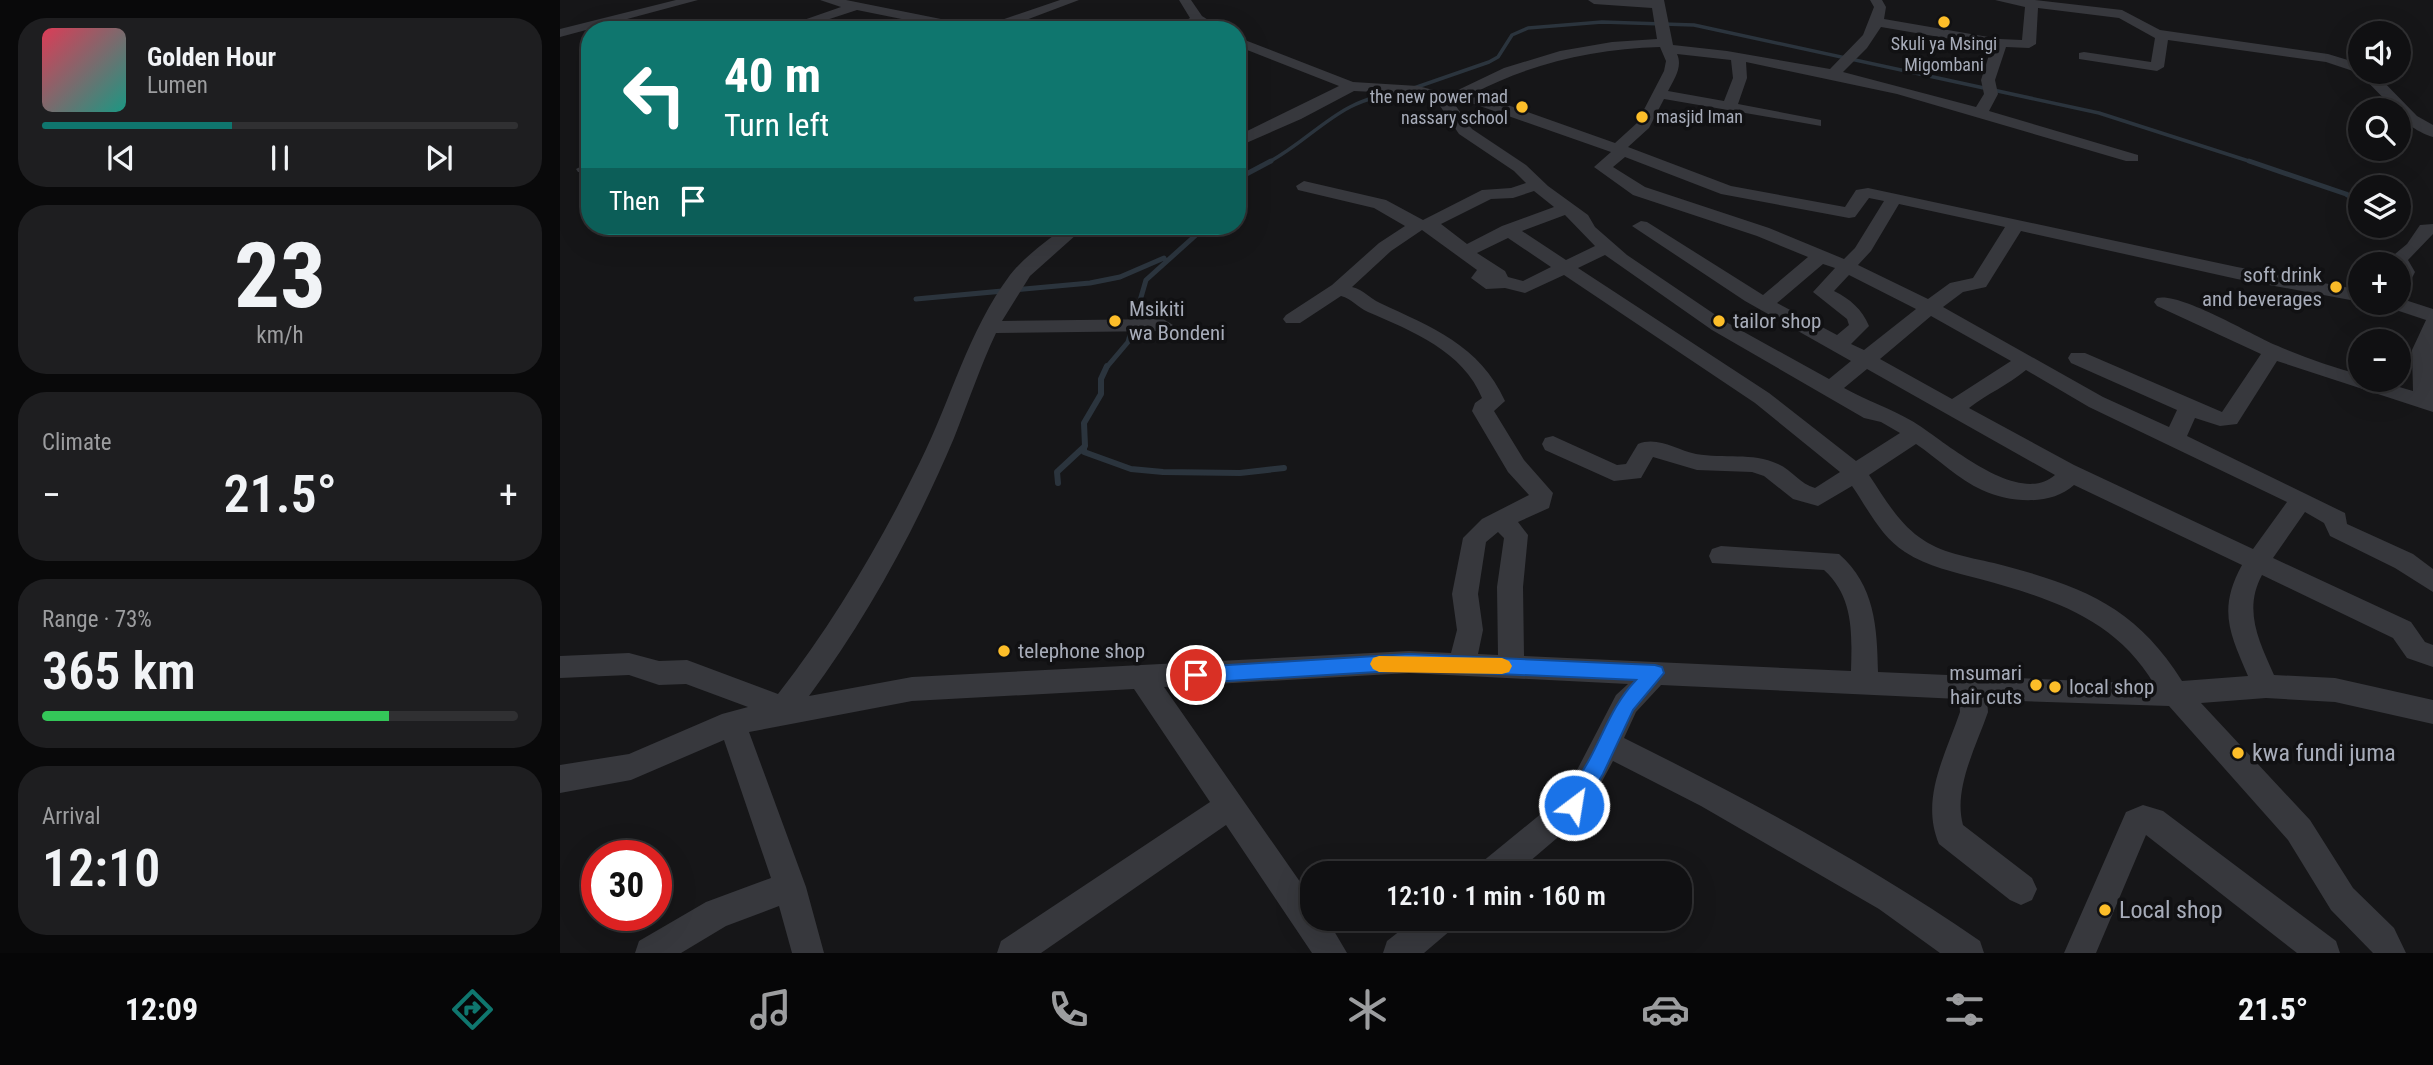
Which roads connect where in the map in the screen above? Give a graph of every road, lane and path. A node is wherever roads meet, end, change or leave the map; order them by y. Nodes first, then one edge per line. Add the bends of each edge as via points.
1 (692, 0) edge
2 (826, 0) edge
3 (876, 0) edge
4 (1073, 0) edge
5 (1185, 0) edge
6 (1594, 0) edge
7 (1876, 0) edge
8 (2001, 0) edge
9 (1658, 2) edge
10 (2032, 4) junction
11 (857, 6) junction
12 (1197, 19) junction
13 (608, 21) edge
14 (810, 21) edge
15 (933, 21) edge
16 (1011, 21) edge
17 (1193, 21) edge
18 (1201, 21) edge
19 (1660, 22) joint
20 (1878, 22) junction
21 (581, 28) edge
22 (560, 33) edge
23 (2162, 35) junction
24 (2000, 43) junction
25 (1246, 45) edge
26 (1667, 46) junction
27 (2084, 56) dead end
28 (1738, 57) junction
29 (2348, 65) edge
30 (1833, 74) junction
31 (2378, 84) edge
32 (1351, 86) junction
33 (1412, 90) joint
34 (1461, 94) junction
35 (1660, 94) junction
36 (1443, 96) junction
37 (1730, 107) junction
38 (1979, 114) junction
39 (1816, 123) dead end
40 (2433, 132) edge
41 (1246, 138) edge
42 (1620, 150) junction
43 (2132, 158) dead end
44 (1644, 160) junction
45 (1618, 178) junction
46 (1536, 185) junction
47 (1304, 186) dead end
48 (1894, 200) junction
49 (1568, 208) junction
50 (2015, 223) junction
51 (1423, 225) junction
52 (1641, 226) dead end
53 (2433, 229) edge
54 (1508, 230) junction
55 (1067, 235) edge
56 (1607, 247) junction
57 (1466, 251) junction
58 (2408, 252) edge
59 (1820, 256) junction
60 (1847, 267) junction
61 (1563, 269) junction
62 (1794, 282) junction
63 (1337, 290) junction
64 (1822, 292) junction
65 (2348, 294) edge
66 (2164, 302) dead end
67 (1765, 304) junction
68 (1930, 307) junction
69 (2411, 309) edge
70 (2433, 316) edge
71 (1293, 319) dead end
72 (2433, 324) edge
73 (1163, 325) dead end
74 (990, 327) junction
75 (1839, 344) junction
76 (2273, 352) junction
77 (2078, 358) dead end
78 (1867, 360) junction
79 (2025, 361) junction
80 (2428, 378) edge
81 (1830, 388) junction
82 (2429, 403) edge
83 (2189, 407) junction
84 (1954, 408) junction
85 (1916, 433) junction
86 (2175, 439) junction
87 (1553, 444) dead end
88 (1856, 472) junction
89 (2071, 474) junction
90 (2302, 499) junction
91 (1500, 520) junction
92 (1721, 556) dead end
93 (2257, 562) junction
94 (2433, 582) edge
95 (2433, 656) edge
96 (1462, 664) junction
97 (560, 667) edge
98 (1511, 667) junction
99 (1655, 673) junction
100 (1143, 678) junction
101 (1865, 682) junction
102 (2266, 686) junction
103 (1972, 688) junction
104 (2174, 693) junction
105 (782, 711) junction
106 (2433, 712) edge
107 (732, 723) junction
108 (1607, 744) junction
109 (560, 779) edge
110 (1229, 806) junction
111 (1507, 861) edge
112 (790, 887) junction
113 (2021, 890) dead end
114 (1426, 931) edge
115 (651, 953) edge
116 (808, 953) edge
117 (1013, 953) edge
118 (1331, 953) edge
119 (1399, 953) edge
120 (1968, 953) edge
121 (2080, 953) edge
122 (2324, 953) edge
123 (2390, 953) edge

1 - 13 street
2 - 11 street
3 - 11 street
4 - 16 street
5 - 12 street
6 - 9 street
7 - 20 street
8 - 10 street
9 - 19 street
10 - 23 street via 2122,14
10 - 24 street via 2029,44
11 - 14 street
11 - 15 street
12 - 17 street
12 - 18 street
19 - 26 street
20 - 24 street
20 - 30 street via 1856,54
21 - 22 street
23 - 27 street via 2157,67
23 - 29 street
24 - 38 street
25 - 32 street
26 - 28 street
26 - 34 street via 1621,44 1561,55 1495,76
26 - 35 street via 1673,61
28 - 30 street
28 - 37 street via 1740,78
30 - 38 street
31 - 40 street via 2412,119
32 - 33 street
32 - 41 street
33 - 36 street
34 - 36 street
34 - 42 street
35 - 37 street
35 - 42 street via 1644,125
36 - 46 street via 1449,113 1465,131 1520,168
37 - 39 street
38 - 43 street
42 - 44 street
42 - 45 street via 1601,165
44 - 45 street
44 - 48 street via 1727,190 1825,209 1849,212 1865,193
45 - 59 street via 1639,191 1696,207
46 - 49 street
46 - 51 street via 1508,194 1488,194
47 - 51 street via 1380,204
48 - 50 street
48 - 60 street
49 - 54 street
49 - 56 street
50 - 65 street via 2268,281
50 - 68 street via 1979,283 1958,287
51 - 57 street
51 - 63 street via 1390,243
52 - 67 street
53 - 58 street via 2426,229
54 - 57 street
54 - 61 street
55 - 74 street via 1018,277
56 - 61 street
56 - 81 street via 1719,326
57 - 61 street via 1495,275 1525,288
59 - 60 street
59 - 62 street
60 - 64 street
60 - 68 street
61 - 88 street via 1762,398
62 - 64 street
62 - 67 street
63 - 71 street
63 - 91 street via 1357,294 1376,309 1453,347 1480,376 1494,399 1483,411 1543,498
64 - 75 street via 1855,314 1859,326
66 - 76 street via 2195,312
67 - 75 street
68 - 78 street
68 - 79 street
69 - 70 street
72 - 80 street via 2422,350
73 - 74 street
74 - 105 street via 932,460 862,594 820,663
75 - 78 street
76 - 82 street
76 - 83 street via 2229,419
77 - 83 street
78 - 81 street
78 - 84 street
79 - 84 street
79 - 86 street via 2096,402
80 - 82 street
81 - 85 street
83 - 86 street
84 - 89 street
85 - 88 street
85 - 89 street via 1989,484 2038,493 2059,485
86 - 90 street
87 - 88 street via 1614,473 1633,472 1651,448 1697,462 1753,464 1818,497
88 - 104 street via 1893,529 1912,545 1936,558 2057,590 2102,614 2151,655
89 - 93 street
90 - 93 street
90 - 94 street via 2337,519 2338,530 2404,561
91 - 96 street via 1475,538 1465,594 1470,630
91 - 98 street via 1516,535 1510,587
92 - 101 street via 1830,561 1843,570 1857,590 1863,619
93 - 95 street via 2402,630 2416,650
93 - 102 street via 2238,601
96 - 98 street
96 - 100 street via 1409,662
97 - 105 street via 629,664 659,673 687,672
98 - 99 street
99 - 101 street
99 - 108 street via 1626,704
100 - 105 street via 912,689
100 - 110 street
101 - 103 street
102 - 104 street
102 - 106 street via 2335,690
103 - 104 street via 2148,696
103 - 113 street via 1974,712 1946,794 1950,834
104 - 123 street via 2299,830 2342,899 2383,939
105 - 107 street
107 - 109 street via 631,767
107 - 112 street
108 - 111 street via 1574,805
108 - 120 street via 1711,796 1890,898
110 - 117 street
110 - 118 street
112 - 115 street via 717,913
112 - 116 street
114 - 119 street
121 - 122 street via 2137,822 2143,818

